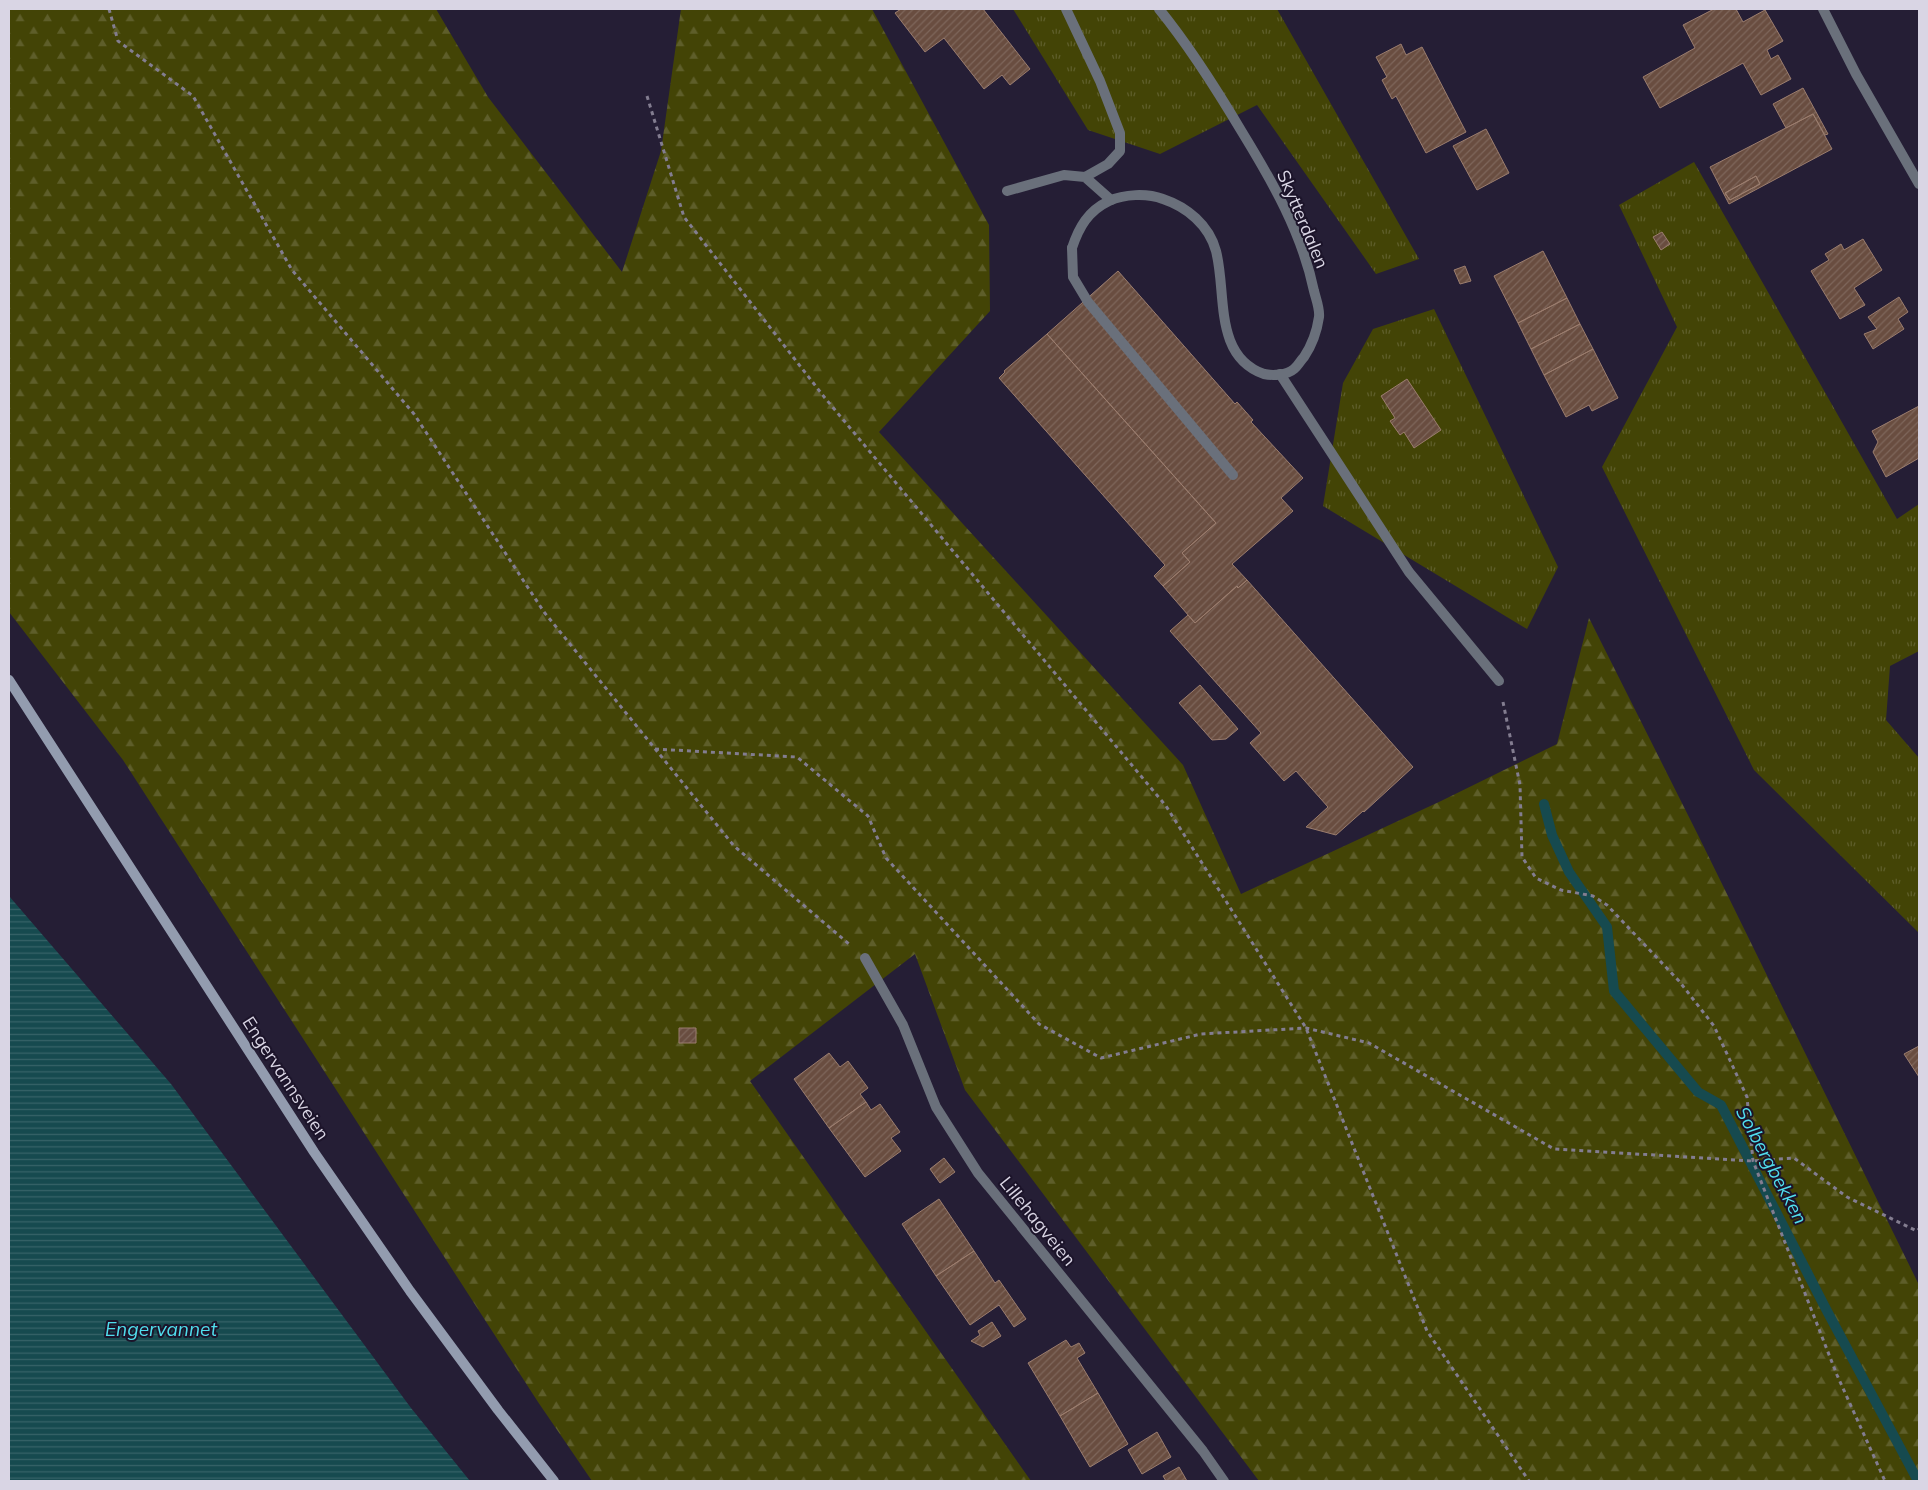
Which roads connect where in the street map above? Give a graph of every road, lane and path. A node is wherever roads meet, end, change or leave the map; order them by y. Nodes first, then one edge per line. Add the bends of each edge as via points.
1 (109, 9) edge
2 (1066, 9) edge
3 (1159, 9) edge
4 (1823, 9) edge
5 (647, 96) dead end
6 (1085, 176) junction
7 (1919, 184) edge
8 (1007, 191) dead end
9 (1111, 200) junction
10 (1280, 374) junction
11 (1233, 474) dead end
12 (9, 680) edge
13 (1499, 681) joint
14 (655, 749) junction
15 (865, 958) joint
16 (1306, 1028) junction
17 (1753, 1161) junction
18 (1919, 1229) edge
19 (554, 1481) edge
20 (1224, 1481) edge
21 (1528, 1481) edge
22 (1886, 1481) edge

1 - 14 path via 118,41 192,96 292,270 414,414 544,612
2 - 6 street via 1120,133 1120,151 1108,164
3 - 10 street, Skytterdalen via 1222,98 1269,176 1309,263 1320,316 1312,346 1294,370
4 - 7 street
5 - 16 path via 684,218 825,398 1166,806
6 - 8 street via 1064,175
6 - 9 street
9 - 10 street via 1136,195 1158,197 1190,213 1204,226 1216,250 1227,332 1236,354 1248,366 1266,374
9 - 11 street via 1095,209 1079,228 1072,248 1073,277 1088,302
10 - 13 street via 1409,572
12 - 19 main road, Engervannsveien via 314,1152 410,1290
13 - 17 path via 1520,784 1522,857 1536,878 1561,890 1593,896 1606,905 1679,981 1714,1026 1747,1097
14 - 15 path via 734,846
14 - 16 path via 797,757 868,816 886,858 1039,1024 1101,1058 1201,1034
15 - 20 street, Lillehagveien via 903,1025 936,1106 978,1173
16 - 17 path via 1369,1043 1554,1149
16 - 21 path via 1428,1332
17 - 18 path via 1794,1158 1846,1198 1916,1231
17 - 22 path via 1837,1375

